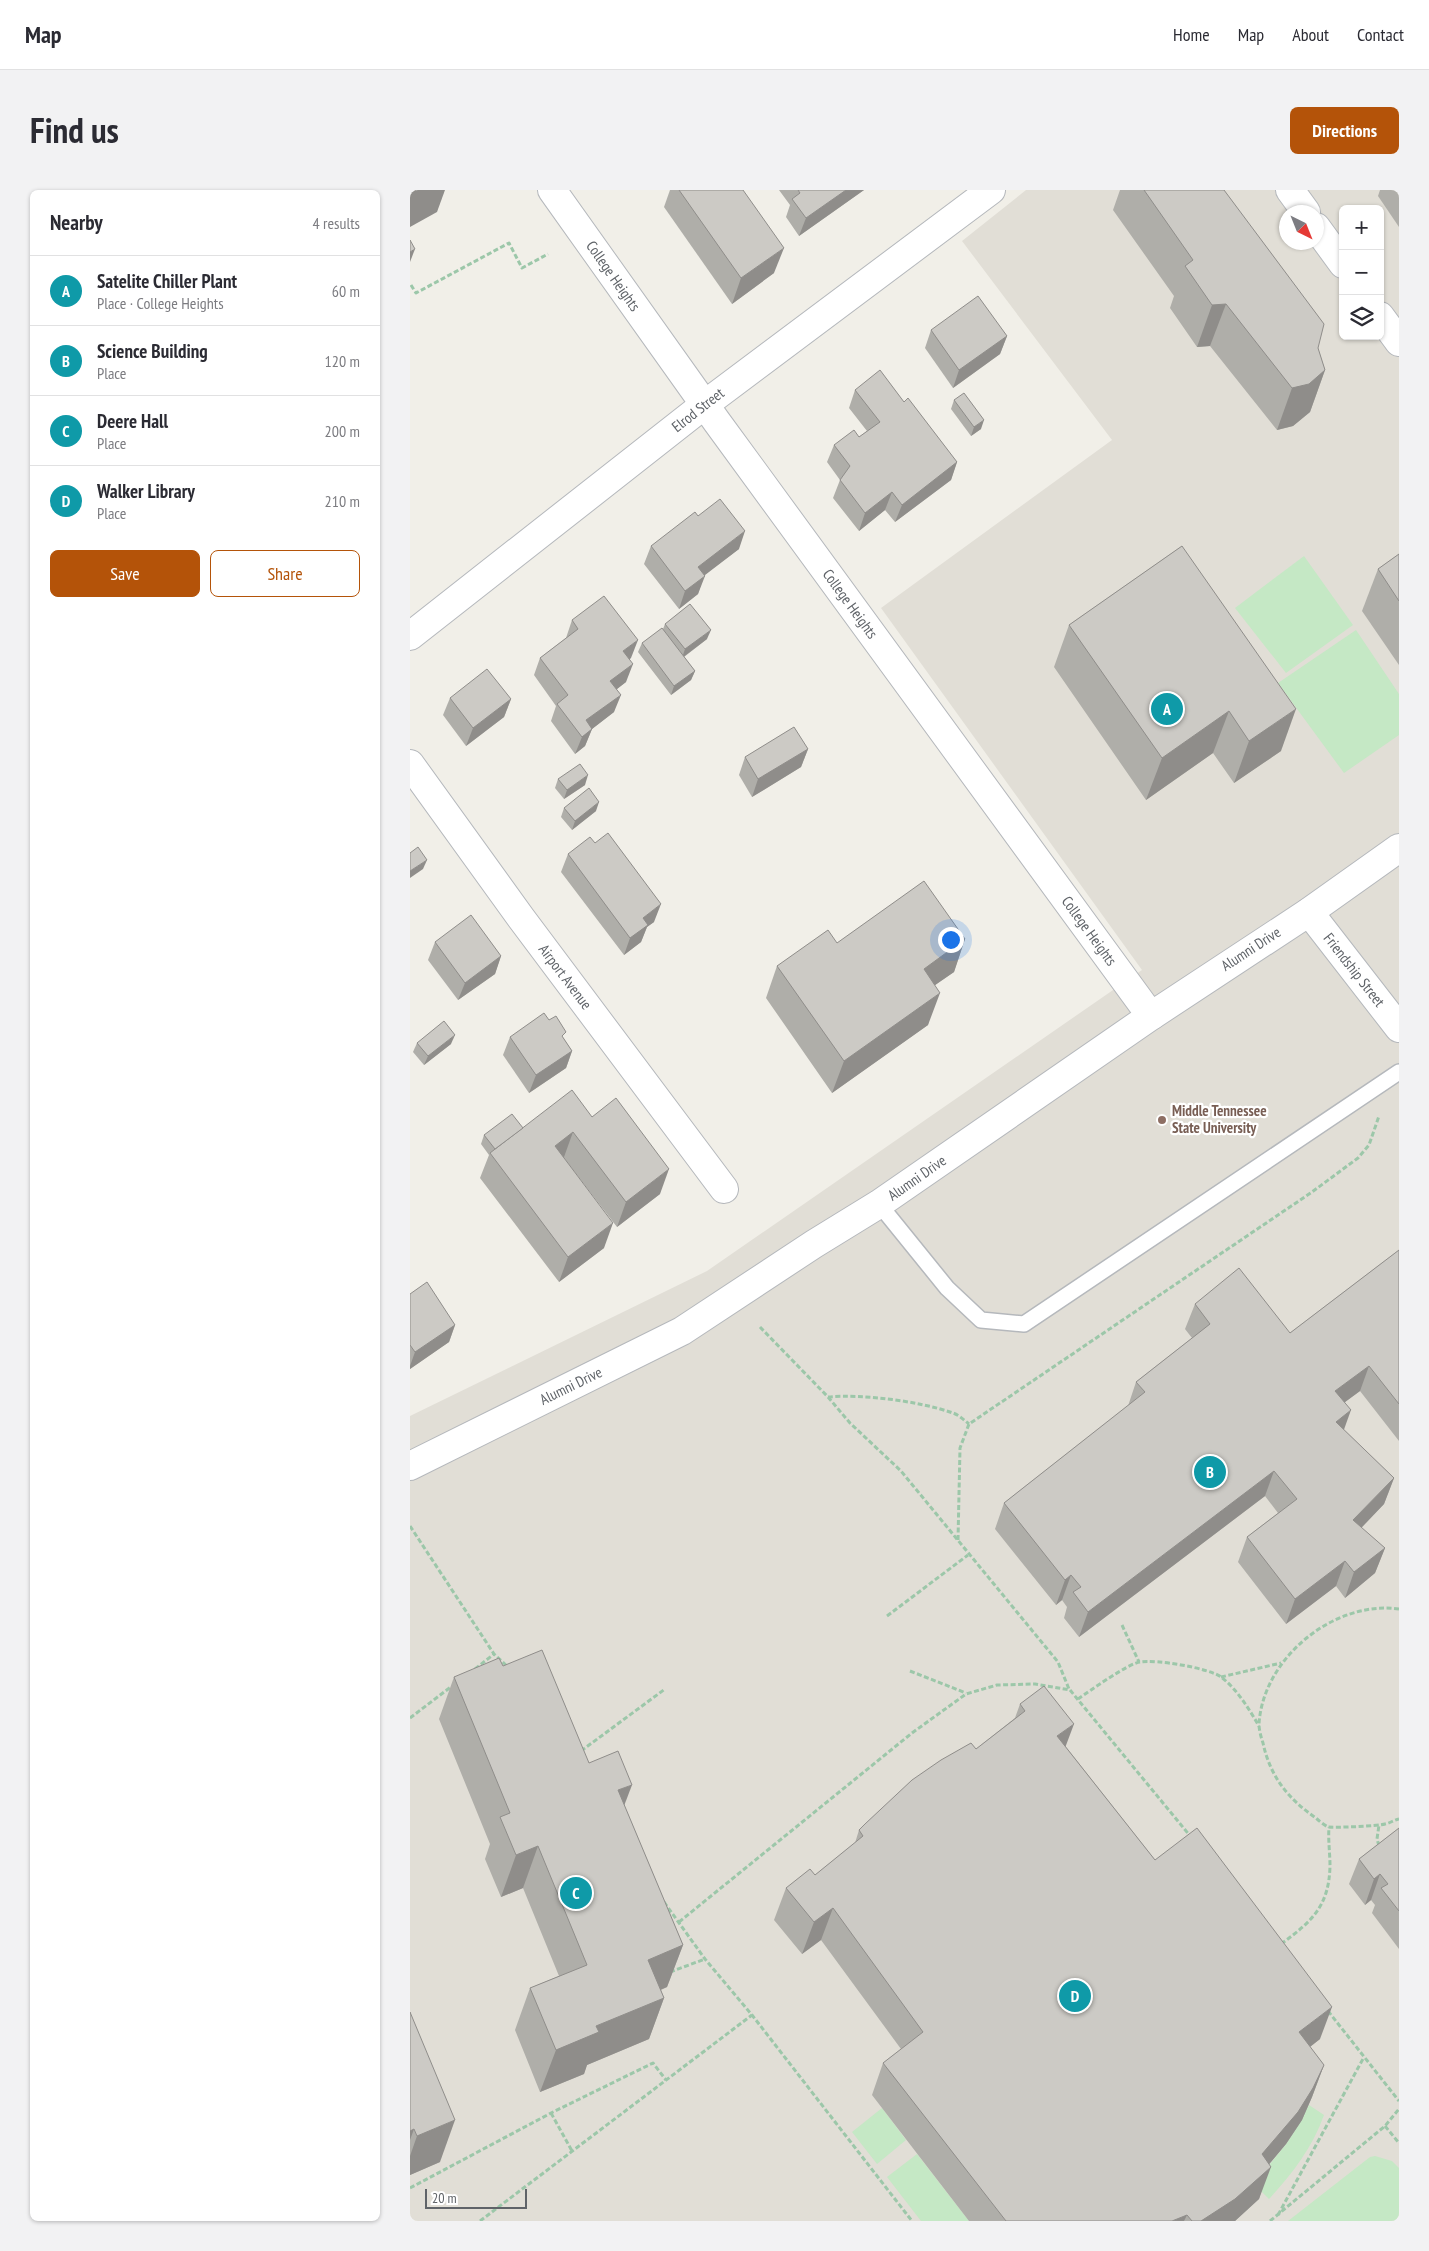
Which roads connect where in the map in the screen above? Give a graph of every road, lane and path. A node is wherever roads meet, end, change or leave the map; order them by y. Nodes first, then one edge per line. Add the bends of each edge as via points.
1 (552, 190) edge
2 (991, 190) edge
3 (1290, 190) edge
4 (1301, 205) edge
5 (1324, 238) edge
6 (548, 254) dead end
7 (1339, 259) edge
8 (411, 285) edge
9 (1384, 321) edge
10 (1399, 342) edge
11 (704, 405) junction
12 (410, 636) edge
13 (410, 764) edge
14 (1399, 848) edge
15 (1309, 912) junction
16 (1151, 1016) junction
17 (1399, 1028) edge
18 (1399, 1072) edge
19 (1380, 1114) dead end
20 (724, 1189) dead end
21 (879, 1204) junction
22 (760, 1327) dead end
23 (828, 1397) junction
24 (969, 1424) junction
25 (410, 1466) edge
26 (410, 1526) edge
27 (958, 1540) junction
28 (968, 1555) junction
29 (1399, 1609) edge
30 (887, 1616) dead end
31 (1122, 1625) dead end
32 (494, 1654) junction
33 (1139, 1662) junction
34 (1282, 1663) junction
35 (910, 1671) dead end
36 (471, 1672) edge
37 (514, 1672) edge
38 (1221, 1676) junction
39 (456, 1683) edge
40 (665, 1689) dead end
41 (1070, 1690) junction
42 (966, 1694) junction
43 (1078, 1700) junction
44 (410, 1718) edge
45 (1259, 1726) junction
46 (577, 1747) edge
47 (580, 1752) junction
48 (585, 1759) edge
49 (1399, 1818) edge
50 (1379, 1825) junction
51 (1329, 1827) junction
52 (1192, 1838) edge
53 (1381, 1853) edge
54 (663, 1901) edge
55 (679, 1922) junction
56 (1278, 1946) edge
57 (705, 1959) junction
58 (662, 1975) edge
59 (1324, 2005) edge
60 (752, 2015) junction
61 (1364, 2057) junction
62 (666, 2080) junction
63 (1399, 2101) edge
64 (1399, 2108) edge
65 (552, 2113) junction
66 (1385, 2126) junction
67 (1399, 2143) edge
68 (572, 2151) junction
69 (410, 2188) edge
70 (1278, 2215) junction
71 (480, 2221) edge
72 (912, 2221) edge
73 (1270, 2221) edge

1 - 11 street, College Heights
2 - 11 street, Elrod Street
3 - 4 street
5 - 7 street
6 - 8 path via 522,268 509,243 416,293
9 - 10 street
11 - 12 street, Elrod Street
11 - 16 street, College Heights
13 - 20 street, Airport Avenue
14 - 15 street, Alumni Drive
15 - 16 street, Alumni Drive
15 - 17 street, Friendship Street
16 - 21 street, Alumni Drive
18 - 21 lane via 1024,1324 981,1320 947,1288
19 - 24 path via 1369,1145 1358,1158
21 - 25 street, Alumni Drive via 682,1331
22 - 23 path
23 - 24 path via 850,1395 928,1406 955,1414
23 - 27 path via 850,1424 901,1471
24 - 27 path via 960,1448
26 - 32 path
27 - 28 path
28 - 30 path
28 - 41 path via 1058,1662
29 - 34 path via 1362,1611 1334,1618 1307,1638
31 - 33 path
32 - 36 path
32 - 37 path
33 - 38 path via 1182,1664
33 - 43 path
34 - 38 path
34 - 45 path via 1262,1702
35 - 42 path
38 - 45 path
39 - 44 path
40 - 47 path
41 - 42 path via 1035,1684 997,1685
41 - 43 path
42 - 55 path via 912,1733
43 - 52 path
45 - 51 path via 1266,1758 1278,1783 1300,1807
46 - 47 path
47 - 48 path
49 - 50 path
50 - 51 path
50 - 53 path via 1377,1839
51 - 56 path via 1327,1894 1308,1924
54 - 55 path
55 - 57 path
57 - 58 path
57 - 60 path
59 - 61 path
60 - 62 path
60 - 72 path
61 - 63 path
61 - 70 path
62 - 65 path via 653,2063
62 - 68 path
64 - 66 path
65 - 68 path
65 - 69 path
66 - 67 path
66 - 70 path
68 - 71 path
70 - 73 path

